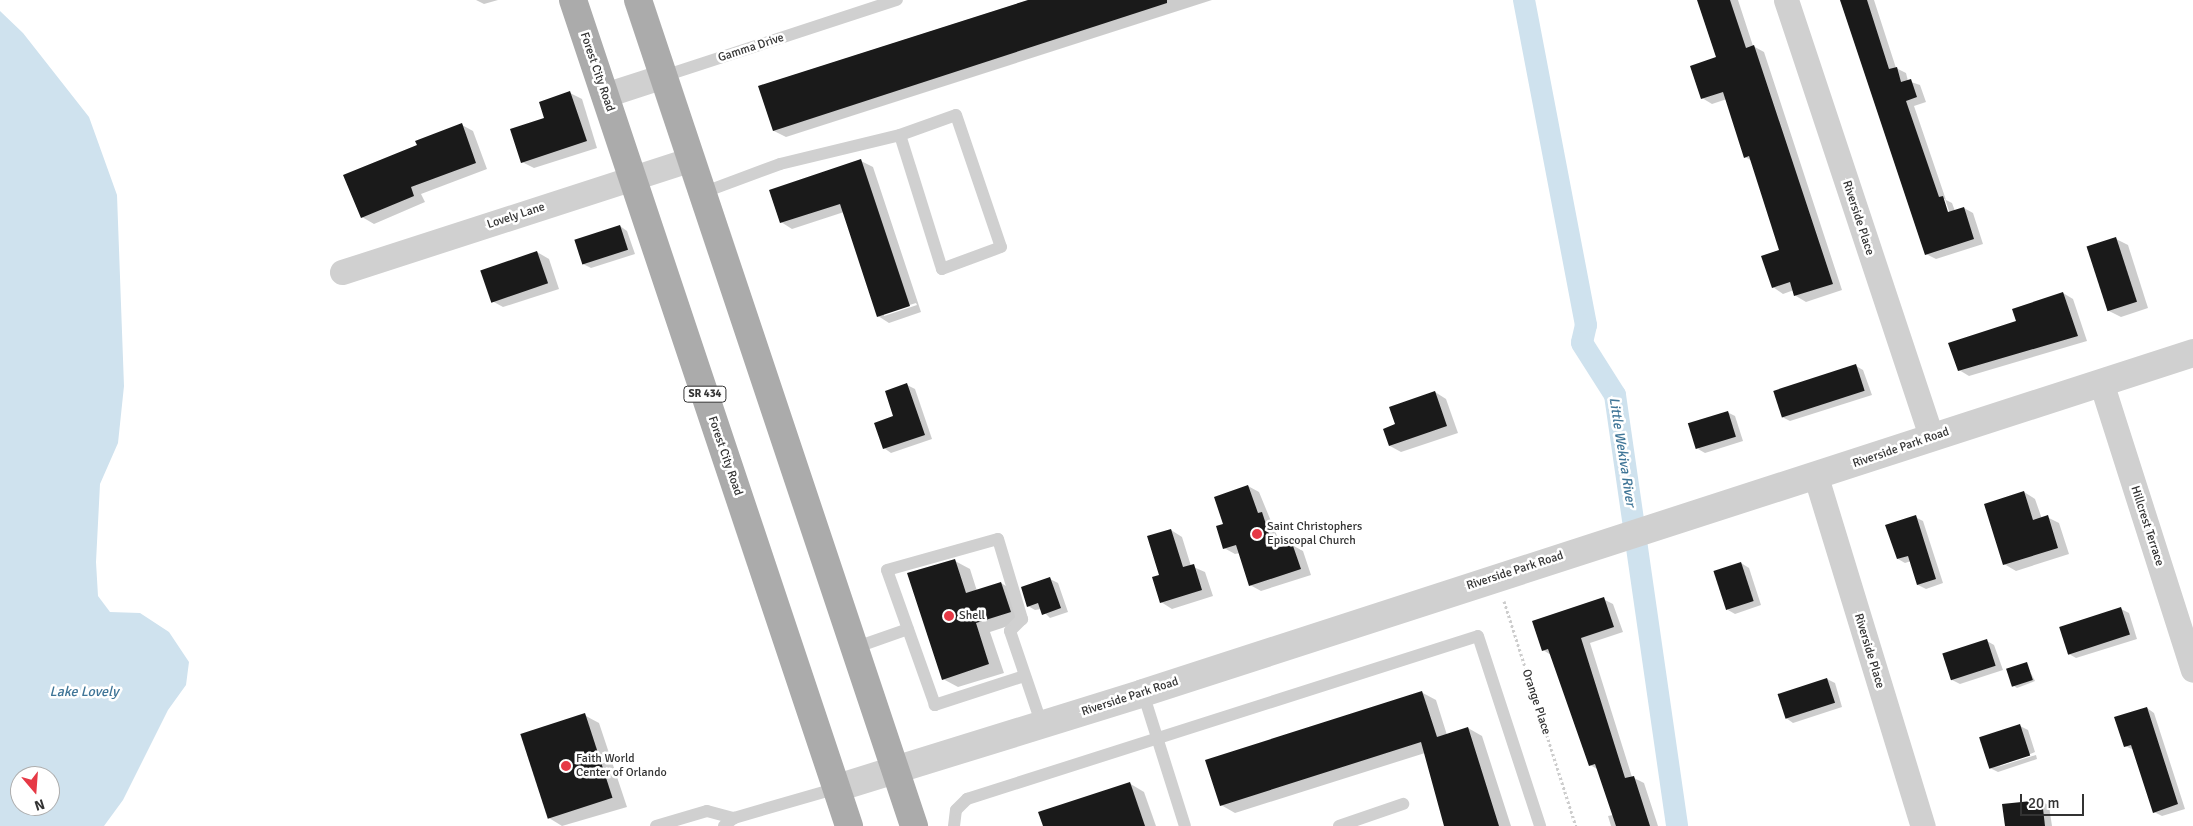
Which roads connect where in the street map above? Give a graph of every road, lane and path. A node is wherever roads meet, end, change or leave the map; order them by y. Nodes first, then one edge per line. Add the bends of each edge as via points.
1 (573, 0) edge
2 (638, 0) edge
3 (897, 0) edge
4 (1786, 0) edge
5 (664, 76) junction
6 (605, 95) junction
7 (900, 135) junction
8 (691, 159) junction
9 (633, 179) junction
10 (702, 192) junction
11 (342, 272) dead end
12 (2193, 353) edge
13 (2101, 382) junction
14 (1931, 437) junction
15 (1816, 477) junction
16 (1496, 577) junction
17 (908, 629) junction
18 (854, 648) junction
19 (2193, 670) edge
20 (1024, 676) junction
21 (1143, 693) junction
22 (1042, 725) junction
23 (1156, 738) junction
24 (897, 771) junction
25 (837, 788) junction
26 (1403, 804) dead end
27 (729, 822) edge
28 (656, 826) edge
29 (850, 826) edge
30 (914, 826) edge
31 (954, 826) edge
32 (1185, 826) edge
33 (1339, 826) edge
34 (1540, 826) edge
35 (1576, 826) edge
36 (1923, 826) edge

1 - 6 main road, Forest City Road / SR 434
2 - 5 main road
3 - 5 lane, Gamma Drive
4 - 14 street, Riverside Place
5 - 6 street, Gamma Drive
5 - 8 main road
6 - 9 main road, Forest City Road / SR 434
7 - 7 lane via 942,269 1001,247 956,115
7 - 10 lane via 780,164
8 - 9 street, Lovely Lane
8 - 10 main road
9 - 11 street, Lovely Lane
9 - 25 main road, Forest City Road / SR 434
10 - 18 main road
12 - 13 street, Riverside Park Road
13 - 14 street, Riverside Park Road
13 - 19 street, Hillcrest Terrace
14 - 15 street, Riverside Park Road
15 - 16 street, Riverside Park Road
15 - 36 street, Riverside Place
16 - 21 street, Riverside Park Road
16 - 35 path, Orange Place
17 - 18 lane
17 - 20 lane via 934,705
17 - 20 lane via 888,570 998,539 1022,619 1010,631
18 - 24 main road
20 - 22 lane
21 - 22 street, Riverside Park Road
21 - 23 lane
22 - 24 street, Riverside Park Road
23 - 31 lane via 967,799 956,810
23 - 32 lane
23 - 34 lane via 1478,636
24 - 25 street, Riverside Park Road
24 - 30 main road
25 - 27 lane
25 - 29 main road, Forest City Road / SR 434
26 - 33 lane
27 - 28 lane via 707,810

